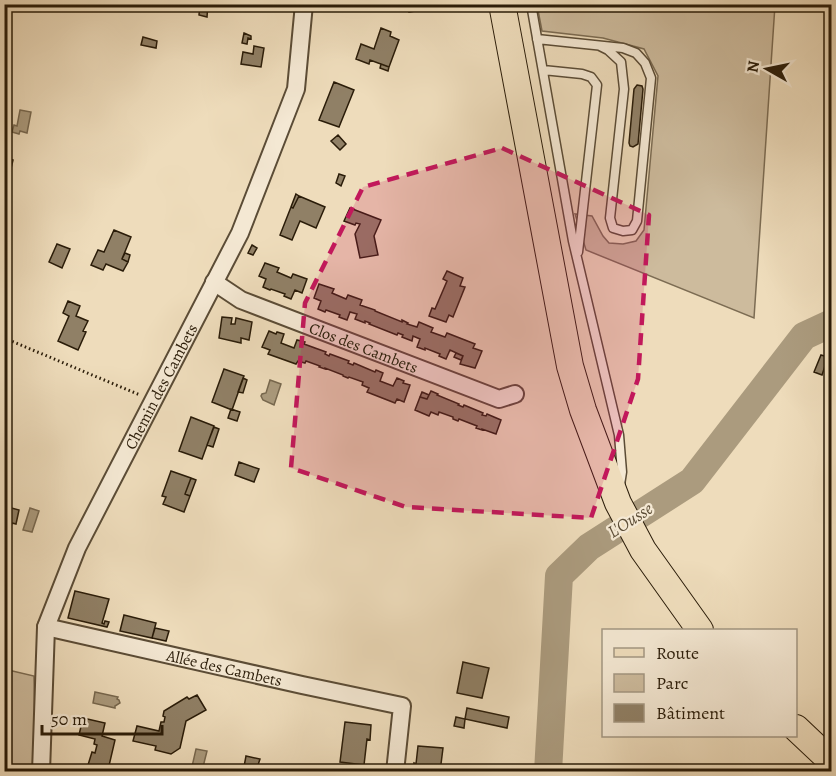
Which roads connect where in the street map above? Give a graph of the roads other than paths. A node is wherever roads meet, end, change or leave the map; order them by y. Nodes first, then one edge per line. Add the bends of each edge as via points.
1 (304, 4) edge
2 (502, 4) edge
3 (531, 4) edge
4 (537, 39) junction
5 (600, 46) junction
6 (543, 70) junction
7 (577, 260) junction
8 (214, 282) junction
9 (515, 394) dead end
10 (620, 507) junction
11 (46, 627) junction
12 (699, 629) edge
13 (803, 735) edge
14 (831, 756) edge
15 (831, 762) edge
16 (41, 771) edge
17 (395, 771) edge

1 - 8 street, Chemin des Cambets via 296,88 240,233
2 - 10 main road via 570,366
3 - 4 lane
4 - 5 lane
4 - 6 lane
5 - 5 lane via 621,62 624,89 610,218 613,228 632,230 637,221 651,78 636,53
6 - 7 lane
6 - 7 lane via 582,74 597,85
7 - 10 lane via 619,435
8 - 9 street, Clos des Cambets via 241,300 488,395 499,399
8 - 11 street, Chemin des Cambets via 77,548
10 - 12 main road via 643,550
11 - 16 street, Chemin des Cambets
11 - 17 street, Allée des Cambets via 402,706
13 - 14 main road
13 - 15 main road

